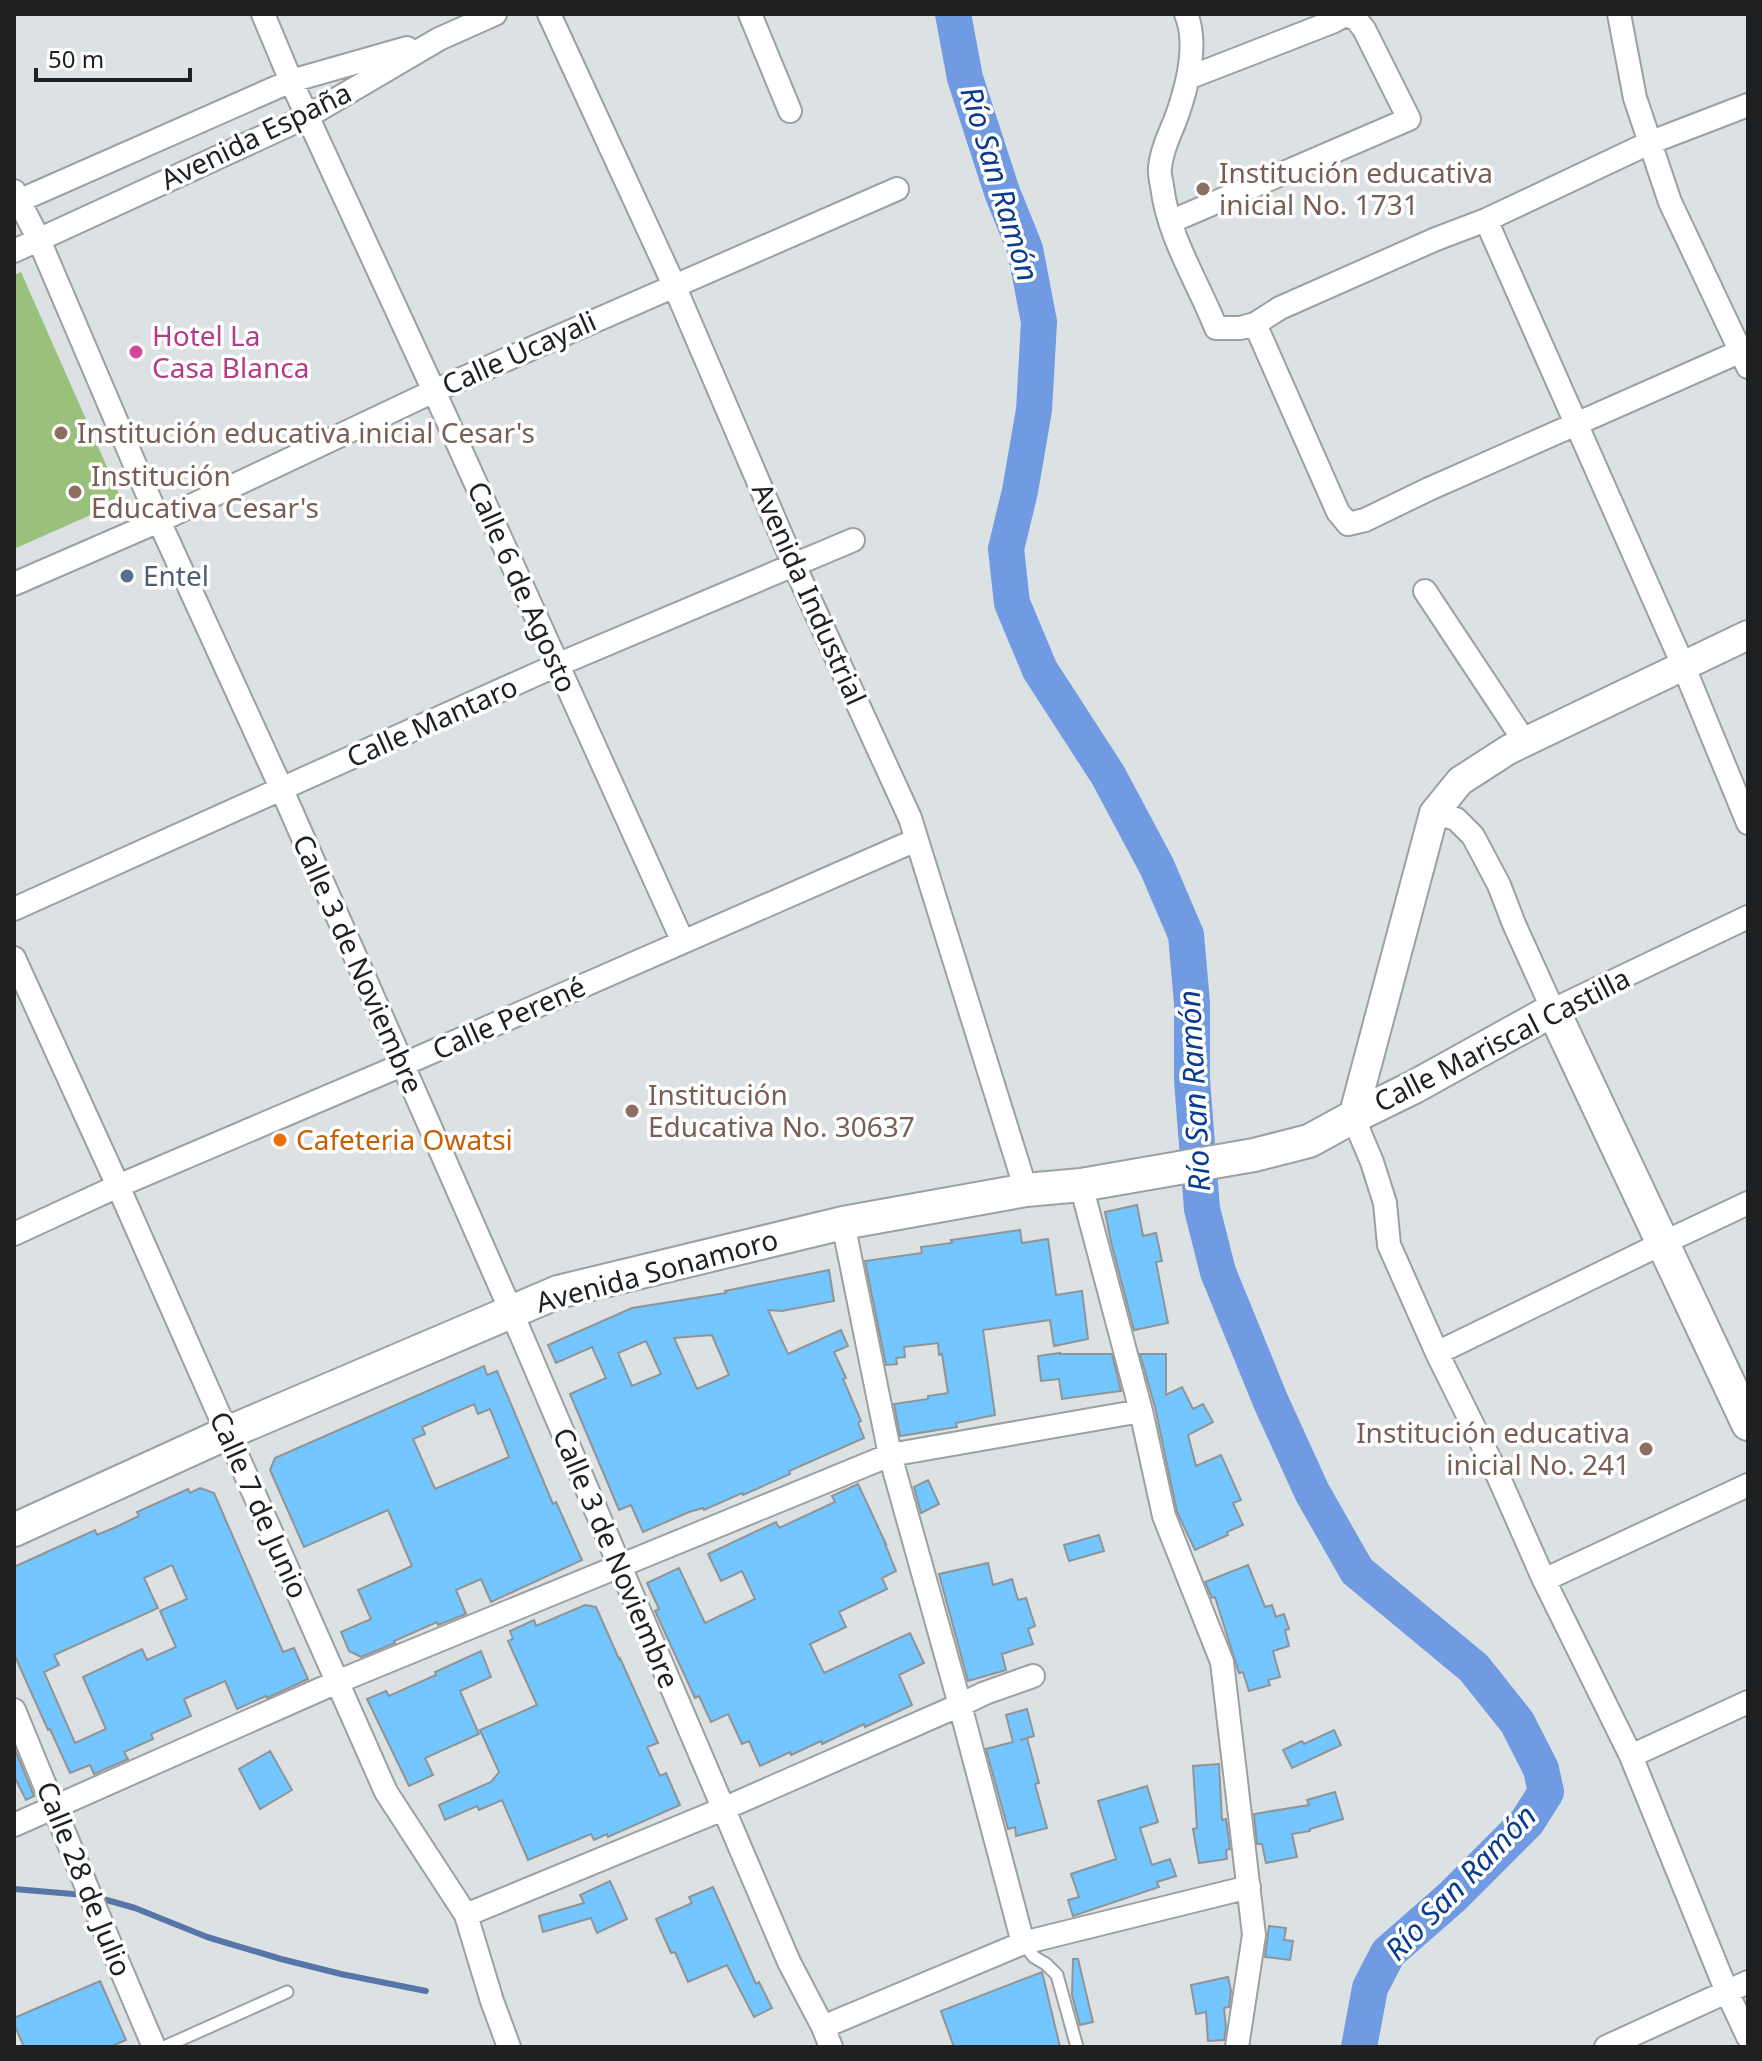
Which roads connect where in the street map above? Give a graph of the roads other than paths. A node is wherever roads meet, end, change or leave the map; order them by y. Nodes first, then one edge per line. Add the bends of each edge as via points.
1 (263, 14) edge
2 (495, 14) edge
3 (549, 14) edge
4 (750, 14) edge
5 (1186, 14) edge
6 (1619, 14) edge
7 (439, 39) junction
8 (1188, 78) junction
9 (291, 81) junction
10 (1748, 105) edge
11 (790, 111) dead end
12 (308, 116) junction
13 (1649, 143) junction
14 (897, 189) dead end
15 (15, 198) edge
16 (1486, 220) junction
17 (1170, 222) junction
18 (39, 240) junction
19 (14, 251) edge
20 (674, 285) junction
21 (1255, 324) junction
22 (1746, 355) edge
23 (434, 391) junction
24 (1575, 424) junction
25 (159, 521) junction
26 (853, 540) dead end
27 (794, 565) junction
28 (14, 584) edge
29 (1425, 591) dead end
30 (1748, 635) edge
31 (557, 665) junction
32 (1683, 665) junction
33 (1525, 742) junction
34 (282, 790) junction
35 (1434, 813) junction
36 (1748, 823) edge
37 (916, 840) junction
38 (14, 909) edge
39 (1748, 917) edge
40 (683, 942) junction
41 (14, 958) edge
42 (1553, 1010) junction
43 (402, 1065) junction
44 (1353, 1117) junction
45 (1150, 1173) joint
46 (1081, 1185) junction
47 (118, 1186) junction
48 (1026, 1190) junction
49 (1748, 1203) edge
50 (843, 1223) junction
51 (14, 1234) edge
52 (1663, 1243) junction
53 (511, 1311) junction
54 (1437, 1353) junction
55 (1141, 1411) junction
56 (1748, 1424) edge
57 (227, 1433) junction
58 (890, 1455) junction
59 (1748, 1485) edge
60 (14, 1530) edge
61 (619, 1565) junction
62 (1544, 1580) junction
63 (1033, 1676) dead end
64 (337, 1682) junction
65 (1748, 1702) edge
66 (960, 1705) junction
67 (14, 1710) edge
68 (1631, 1756) junction
69 (54, 1807) junction
70 (723, 1809) junction
71 (14, 1825) edge
72 (1249, 1887) junction
73 (466, 1915) junction
74 (1023, 1943) junction
75 (1748, 1982) edge
76 (287, 1992) dead end
77 (1727, 1992) junction
78 (827, 2037) edge
79 (1748, 2037) edge
80 (154, 2047) edge
81 (164, 2047) edge
82 (509, 2047) edge
83 (1077, 2047) edge
84 (1237, 2047) edge
85 (1606, 2047) edge

1 - 9 street, Calle 6 de Agosto
2 - 7 street, Avenida España
3 - 20 street, Avenida Industrial
4 - 11 street
5 - 8 street
6 - 13 street
7 - 9 street
7 - 12 street, Avenida España
8 - 17 street via 1160,167
8 - 17 street via 1345,15 1364,29 1409,119
9 - 12 street, Calle 6 de Agosto
9 - 15 street
10 - 13 street
12 - 18 street, Avenida España
12 - 23 street, Calle 6 de Agosto
13 - 16 street
13 - 22 street via 1670,202
14 - 20 street, Calle Ucayali
15 - 18 street, Calle 3 de Noviembre
16 - 21 street via 1280,308
16 - 24 street
17 - 21 street via 1216,328
18 - 19 street, Avenida España
18 - 25 street, Calle 3 de Noviembre
20 - 23 street, Calle Ucayali
20 - 27 street, Avenida Industrial
21 - 24 street via 1338,512 1348,524
22 - 24 street
23 - 25 street, Calle Ucayali
23 - 31 street, Calle 6 de Agosto
24 - 32 street
25 - 28 street, Calle Ucayali
25 - 34 street, Calle 3 de Noviembre
26 - 27 street, Calle Mantaro
27 - 31 street, Calle Mantaro
27 - 37 street, Avenida Industrial
29 - 33 street
30 - 32 street
31 - 34 street, Calle Mantaro
31 - 40 street, Calle 6 de Agosto
32 - 33 street
32 - 36 street
33 - 35 street via 1460,781
34 - 38 street, Calle Mantaro
34 - 43 street, Calle 3 de Noviembre
35 - 42 street via 1456,819 1473,836
35 - 44 street
37 - 40 street, Calle Perené
37 - 48 street, Avenida Industrial
39 - 42 street, Calle Mariscal Castilla
40 - 43 street, Calle Perené
41 - 47 street, Calle 7 de Junio
42 - 44 main road, Calle Mariscal Castilla
42 - 52 main road
43 - 47 street, Calle Perené
43 - 53 street, Calle 3 de Noviembre
44 - 45 main road, Calle Mariscal Castilla via 1309,1141
44 - 54 street via 1385,1203 1389,1245
45 - 46 main road, Avenida Sonamoro
46 - 48 main road, Avenida Sonamoro
46 - 55 street
47 - 51 street, Calle Perené
47 - 57 street, Calle 7 de Junio
48 - 50 main road, Avenida Sonamoro
49 - 52 street
50 - 53 main road, Avenida Sonamoro via 558,1292
50 - 58 street
52 - 54 street
52 - 56 main road
53 - 57 main road, Avenida Sonamoro
53 - 61 street, Calle 3 de Noviembre
54 - 62 street
55 - 58 street
55 - 72 street via 1164,1516 1222,1662
57 - 60 main road, Avenida Sonamoro
57 - 64 street, Calle 7 de Junio
58 - 61 street
58 - 66 street
59 - 62 street
61 - 64 street
61 - 70 street, Calle 3 de Noviembre
62 - 68 street
63 - 66 street
64 - 69 street
64 - 73 street, Calle 7 de Junio via 386,1792
65 - 68 street
66 - 70 street
66 - 74 street
67 - 69 street, Calle 28 de Julio
68 - 77 street
69 - 71 street
69 - 80 street, Calle 28 de Julio
70 - 73 street
70 - 78 street, Calle 3 de Noviembre
72 - 74 street
72 - 84 street via 1254,1935
73 - 82 street, Calle 7 de Junio
74 - 78 street
74 - 83 lane via 1057,1975
75 - 77 street
76 - 81 lane
77 - 79 street
77 - 85 street

